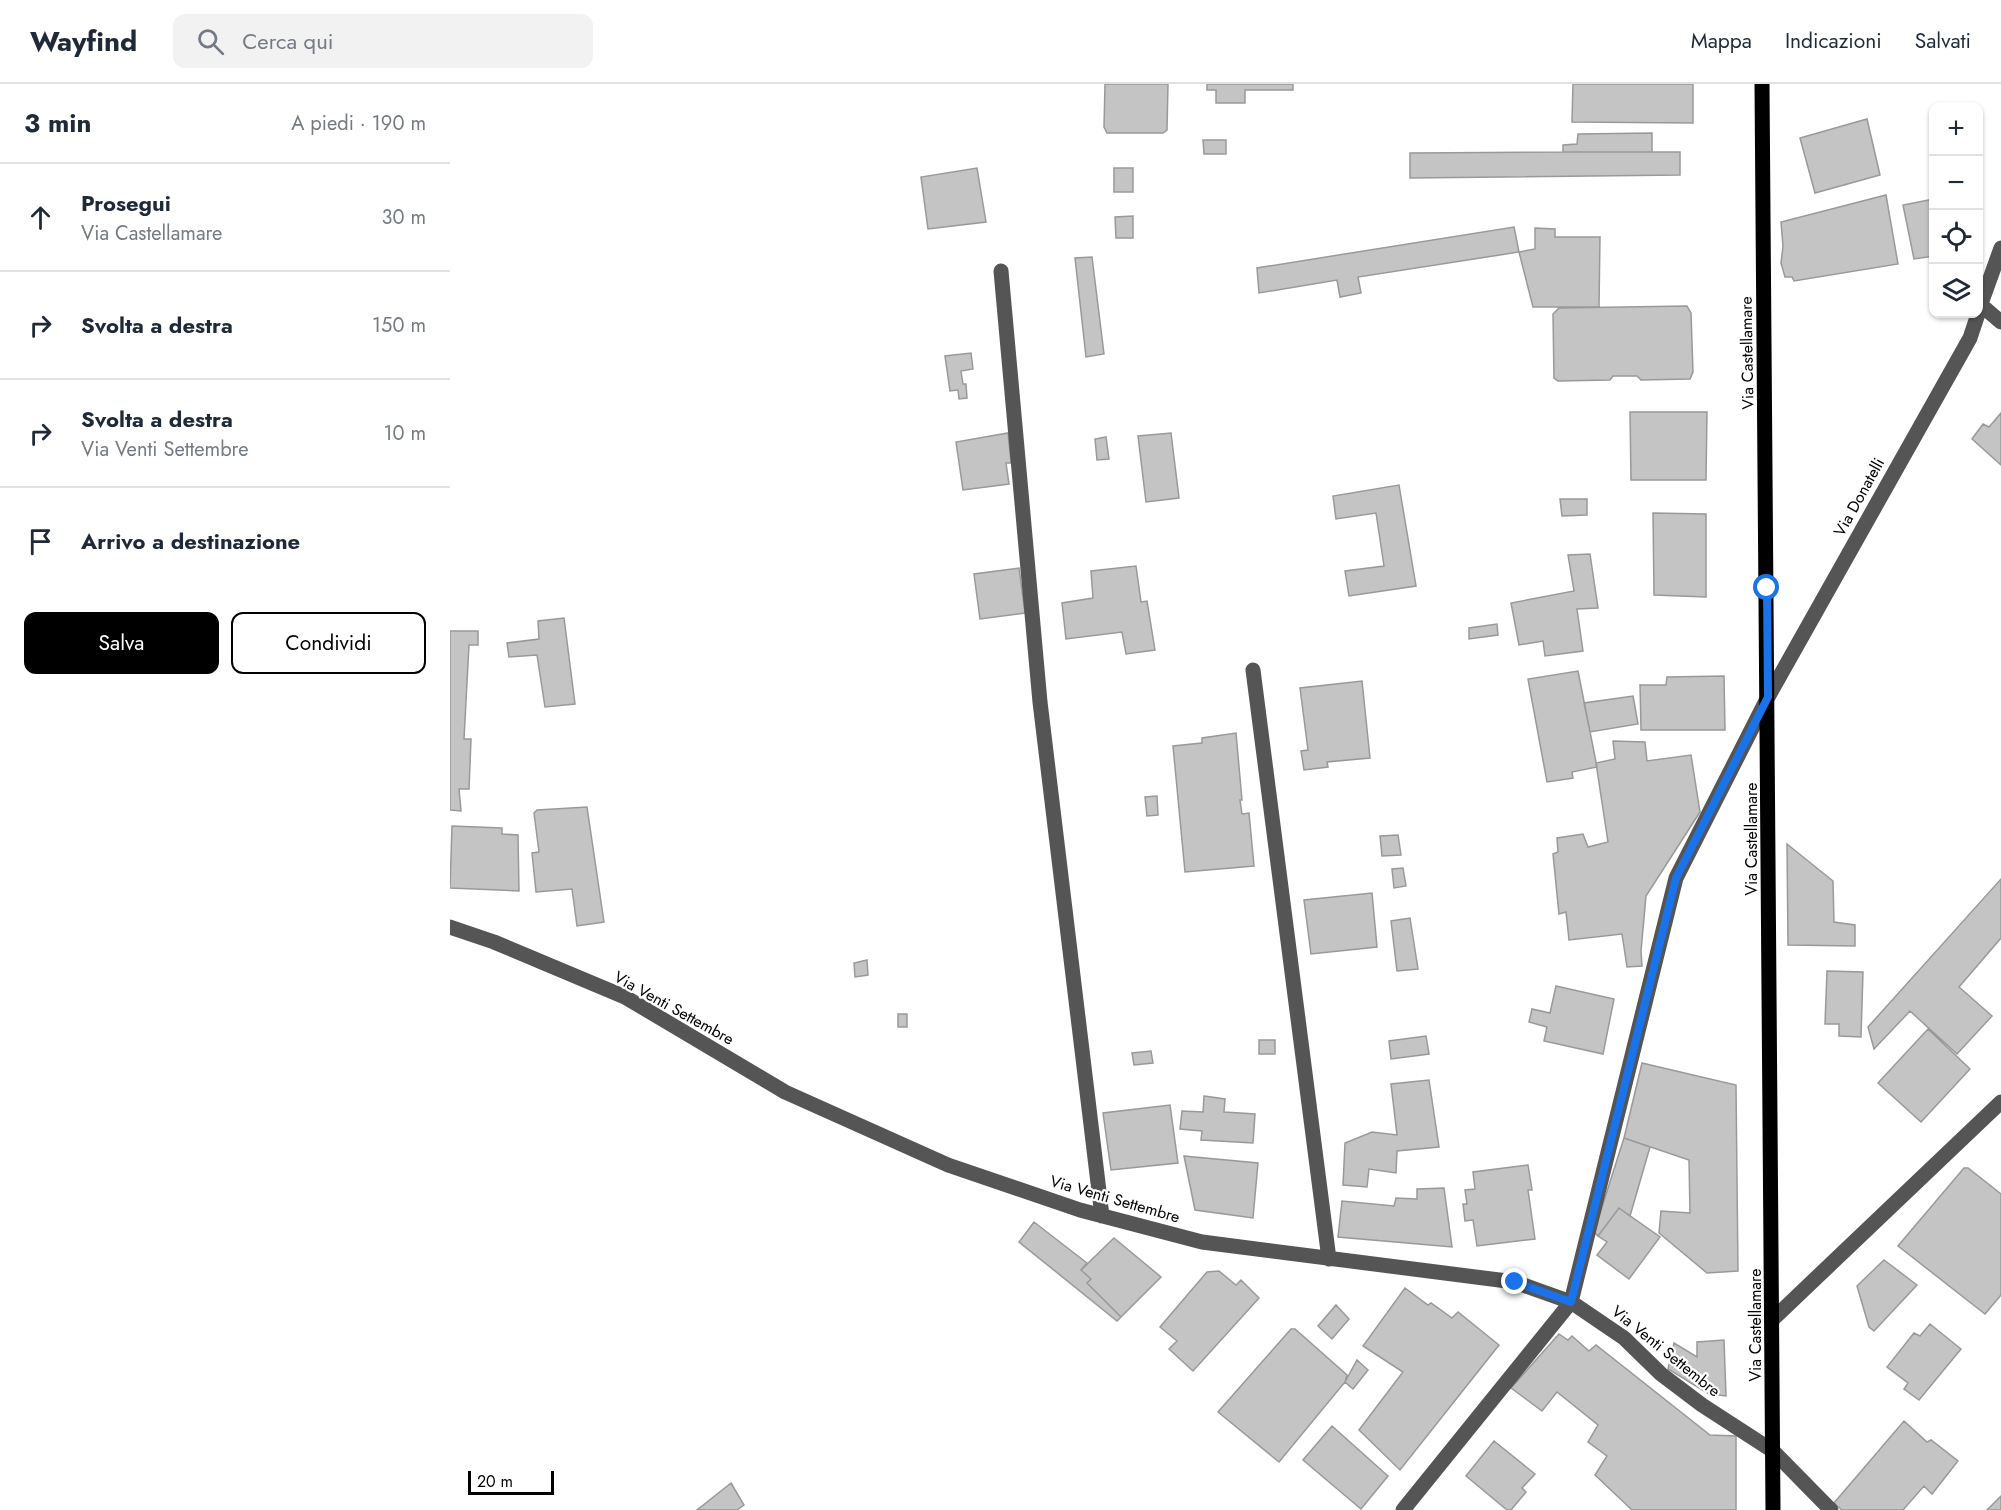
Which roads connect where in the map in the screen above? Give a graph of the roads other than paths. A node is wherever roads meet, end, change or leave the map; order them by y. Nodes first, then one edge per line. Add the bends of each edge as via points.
1 (1762, 84) edge
2 (2001, 248) edge
3 (1001, 271) dead end
4 (1983, 299) edge
5 (1983, 312) edge
6 (1976, 318) edge
7 (2001, 322) edge
8 (1253, 670) dead end
9 (1768, 697) junction
10 (450, 927) edge
11 (2001, 1102) edge
12 (1102, 1216) junction
13 (1329, 1259) junction
14 (1571, 1302) junction
15 (1773, 1319) junction
16 (1773, 1450) junction
17 (1403, 1510) edge
18 (1773, 1510) edge
19 (1831, 1510) edge

1 - 9 main road, Via Castellamare
2 - 4 street, Via Donatelli
3 - 12 street via 1040,702
5 - 7 street
6 - 9 street, Via Donatelli via 1970,338
8 - 13 street
9 - 14 street, Via Donatelli via 1676,878
9 - 15 main road, Via Castellamare
10 - 12 street, Via Venti Settembre via 625,997 785,1092 948,1165
11 - 15 street
12 - 13 street, Via Venti Settembre via 1202,1242
13 - 14 street, Via Venti Settembre via 1515,1282
14 - 16 street, Via Venti Settembre via 1624,1338 1661,1374 1702,1405
14 - 17 street
15 - 16 main road, Via Castellamare
16 - 18 main road, Via Castellamare
16 - 19 street, Via Venti Settembre

